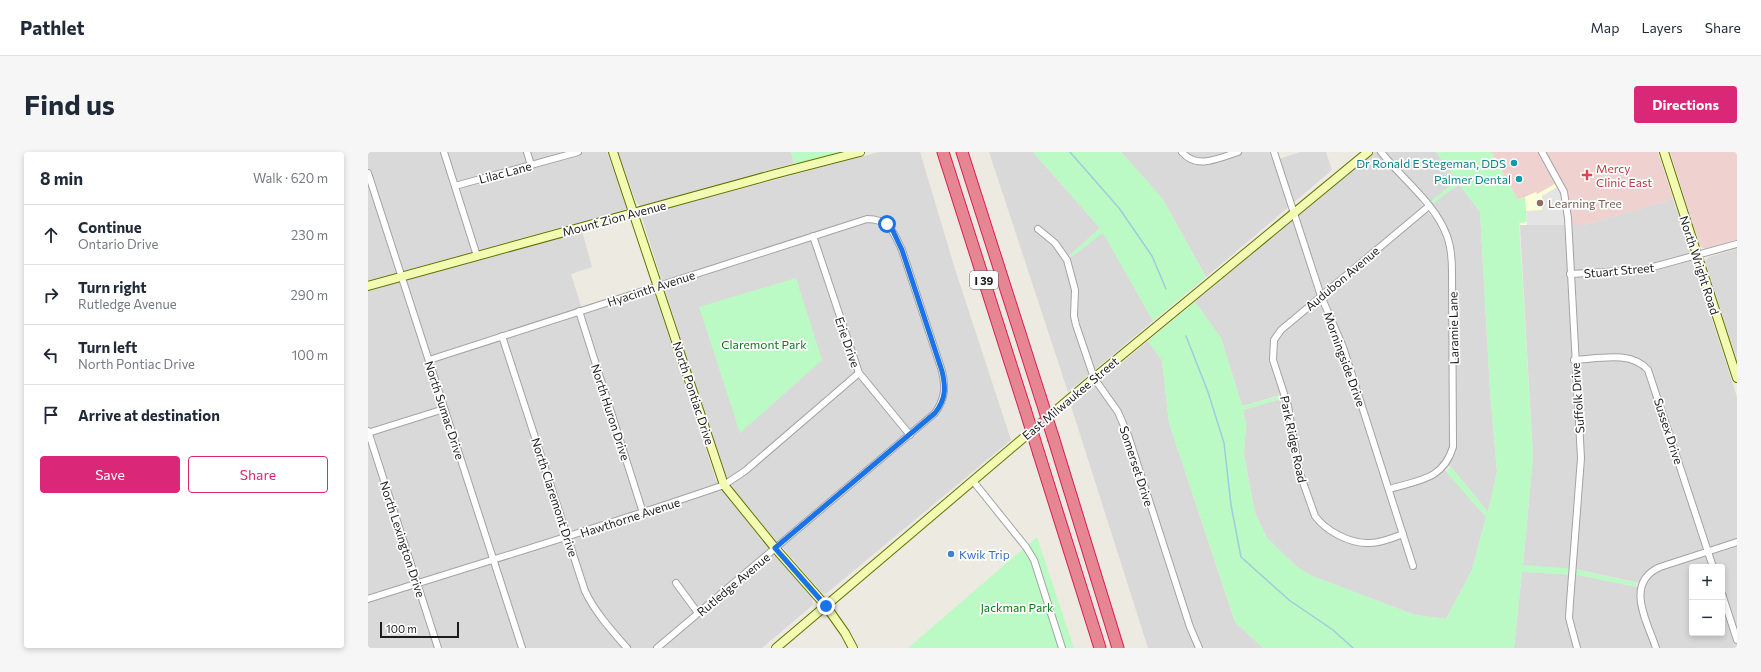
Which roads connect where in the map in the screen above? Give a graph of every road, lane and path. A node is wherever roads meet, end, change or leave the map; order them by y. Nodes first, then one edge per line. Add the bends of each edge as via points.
1 (444, 152) edge
2 (527, 152) edge
3 (578, 152) edge
4 (613, 152) edge
5 (860, 152) edge
6 (943, 152) edge
7 (962, 152) edge
8 (1182, 152) edge
9 (1238, 152) edge
10 (1274, 152) edge
11 (1368, 152) edge
12 (1381, 152) edge
13 (1542, 152) edge
14 (1664, 152) edge
15 (531, 165) junction
16 (368, 173) edge
17 (454, 186) junction
18 (1428, 206) junction
19 (633, 213) junction
20 (1294, 214) junction
21 (1038, 229) dead end
22 (813, 236) junction
23 (1737, 244) edge
24 (1697, 255) junction
25 (477, 256) junction
26 (1570, 274) junction
27 (401, 277) junction
28 (368, 286) edge
29 (658, 286) junction
30 (1321, 296) junction
31 (579, 311) junction
32 (502, 336) junction
33 (429, 360) junction
34 (1273, 360) joint
35 (1574, 360) junction
36 (859, 373) junction
37 (1094, 378) junction
38 (1737, 378) edge
39 (945, 389) joint
40 (444, 408) junction
41 (368, 432) edge
42 (910, 435) junction
43 (973, 481) junction
44 (724, 485) junction
45 (1389, 489) junction
46 (643, 513) junction
47 (1403, 534) junction
48 (568, 537) junction
49 (1737, 542) edge
50 (775, 548) junction
51 (1708, 552) junction
52 (492, 559) junction
53 (1712, 564) edge
54 (1413, 566) dead end
55 (418, 583) junction
56 (676, 583) dead end
57 (368, 599) edge
58 (1724, 600) edge
59 (826, 606) junction
60 (698, 613) junction
61 (1737, 640) edge
62 (438, 648) edge
63 (522, 648) edge
64 (627, 648) edge
65 (657, 648) edge
66 (776, 648) edge
67 (853, 648) edge
68 (1062, 648) edge
69 (1100, 648) edge
70 (1118, 648) edge
71 (1199, 648) edge
72 (1577, 648) edge
73 (1656, 648) edge

1 - 17 street
2 - 15 street
3 - 15 street, Lilac Lane
4 - 19 main road, North Pontiac Drive
5 - 19 main road, Mount Zion Avenue
6 - 69 highway, I 39, bridge
7 - 70 highway, I 39, bridge
8 - 9 street via 1199,162
10 - 20 street, Morningside Drive
11 - 20 main road, East Milwaukee Street
12 - 18 street, Laramie Lane
13 - 26 street, Suffolk Drive via 1566,196
14 - 24 main road, North Wright Road
15 - 17 street, Lilac Lane
16 - 27 street, North Sumac Drive
17 - 25 street
18 - 30 street, Audubon Avenue
18 - 45 street, Laramie Lane via 1444,228 1450,244 1453,447 1449,459 1437,473
19 - 25 main road, Mount Zion Avenue
19 - 29 main road, North Pontiac Drive
20 - 30 street, Morningside Drive
20 - 37 main road, East Milwaukee Street
21 - 37 street, Somerset Drive via 1055,243 1067,260 1075,290 1076,325
22 - 29 street, Hyacinth Avenue
22 - 36 street, Erie Drive
22 - 39 street, Hyacinth Avenue via 867,219 887,224 902,250 942,371
23 - 24 street, Stuart Street
24 - 26 street, Stuart Street via 1642,270
24 - 38 main road, North Wright Road
25 - 27 main road, Mount Zion Avenue
26 - 35 street, Suffolk Drive
27 - 28 main road, Mount Zion Avenue
27 - 33 street, North Sumac Drive
29 - 31 street, Hyacinth Avenue
29 - 44 main road, North Pontiac Drive
30 - 34 street, Audubon Avenue via 1278,333 1273,345
30 - 45 street, Morningside Drive via 1340,340
31 - 32 street, Hyacinth Avenue
31 - 46 street, North Huron Drive
32 - 33 street, Hyacinth Avenue
32 - 48 street, North Claremont Drive
33 - 40 street, North Sumac Drive
34 - 47 street, Park Ridge Road via 1288,406 1299,471 1319,522 1331,531 1357,542 1374,543
35 - 51 street, Sussex Drive via 1624,358 1635,360 1648,370
35 - 72 street, Suffolk Drive via 1581,458 1569,618
36 - 42 street, Erie Drive
36 - 44 street, Hawthorne Avenue
37 - 43 main road, East Milwaukee Street
37 - 71 street, Somerset Drive via 1124,422
39 - 42 street, Rutledge Avenue via 941,404 935,413
40 - 41 street
40 - 52 street, North Sumac Drive
41 - 55 street, North Lexington Drive
42 - 50 street, Rutledge Avenue
43 - 59 main road, East Milwaukee Street
43 - 68 street via 1034,560
44 - 46 street, Hawthorne Avenue
44 - 50 main road, North Pontiac Drive
45 - 47 street, Morningside Drive
46 - 48 street, Hawthorne Avenue
47 - 54 street, Morningside Drive
48 - 52 street, Hawthorne Avenue
48 - 64 street, North Claremont Drive via 585,591 592,604
49 - 51 street
50 - 59 main road, North Pontiac Drive
50 - 60 street, Rutledge Avenue
51 - 53 street, Sussex Drive
51 - 73 street via 1652,570 1643,580 1639,597
52 - 55 street, Hawthorne Avenue
52 - 63 street, North Sumac Drive
55 - 57 street, Hawthorne Avenue
55 - 62 street, North Lexington Drive
56 - 60 street
58 - 61 street
59 - 66 main road, East Milwaukee Street
59 - 67 main road, North Pontiac Drive via 846,633
60 - 65 street, Rutledge Avenue

